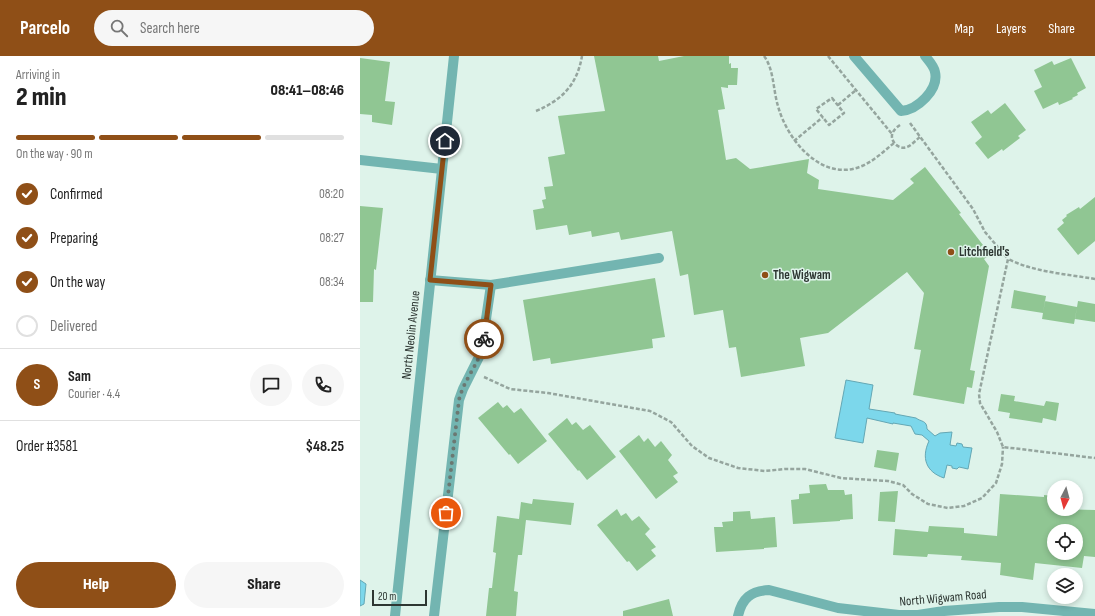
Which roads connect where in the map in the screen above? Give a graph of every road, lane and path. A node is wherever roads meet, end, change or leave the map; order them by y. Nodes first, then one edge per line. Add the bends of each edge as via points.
1 (454, 56) edge
2 (582, 56) edge
3 (764, 56) edge
4 (828, 56) edge
5 (854, 56) edge
6 (925, 56) edge
7 (856, 90) junction
8 (838, 105) junction
9 (536, 111) dead end
10 (901, 111) junction
11 (823, 118) junction
12 (907, 119) junction
13 (892, 134) junction
14 (920, 137) junction
15 (794, 141) junction
16 (894, 143) junction
17 (360, 160) edge
18 (442, 169) junction
19 (659, 258) dead end
20 (1008, 259) junction
21 (1095, 279) edge
22 (430, 280) junction
23 (491, 285) junction
24 (472, 372) junction
25 (1003, 447) junction
26 (1095, 458) edge
27 (1093, 615) edge
28 (395, 616) edge
29 (434, 616) edge
30 (738, 616) edge

1 - 18 street, North Neolin Avenue
2 - 9 path via 577,75 567,91 553,103
3 - 15 path via 769,64 781,117
4 - 7 path
5 - 10 street
6 - 10 street via 935,72 934,85 917,105
7 - 8 path
7 - 13 path
8 - 11 path via 844,113 829,125
8 - 11 path via 832,98 816,109
10 - 12 path
11 - 15 path
12 - 13 path
12 - 14 path
13 - 16 path
14 - 16 path via 905,148
14 - 20 path via 973,209 985,232
15 - 16 path via 820,163 844,170 863,166
17 - 18 street
18 - 22 street, North Neolin Avenue
19 - 23 street
20 - 21 path via 1031,267
20 - 25 path via 979,394 980,403
22 - 23 street
22 - 28 street, North Neolin Avenue
23 - 24 street via 483,346
24 - 25 path via 510,389 650,411 671,422 692,446 709,458 738,468 765,471 805,469 841,478 888,481 903,485 928,504 948,508 964,506 982,498 996,483 1002,464
24 - 29 street via 459,400
25 - 26 path
27 - 30 street, North Wigwam Road via 999,607 899,615 838,608 769,590 748,597 741,606

